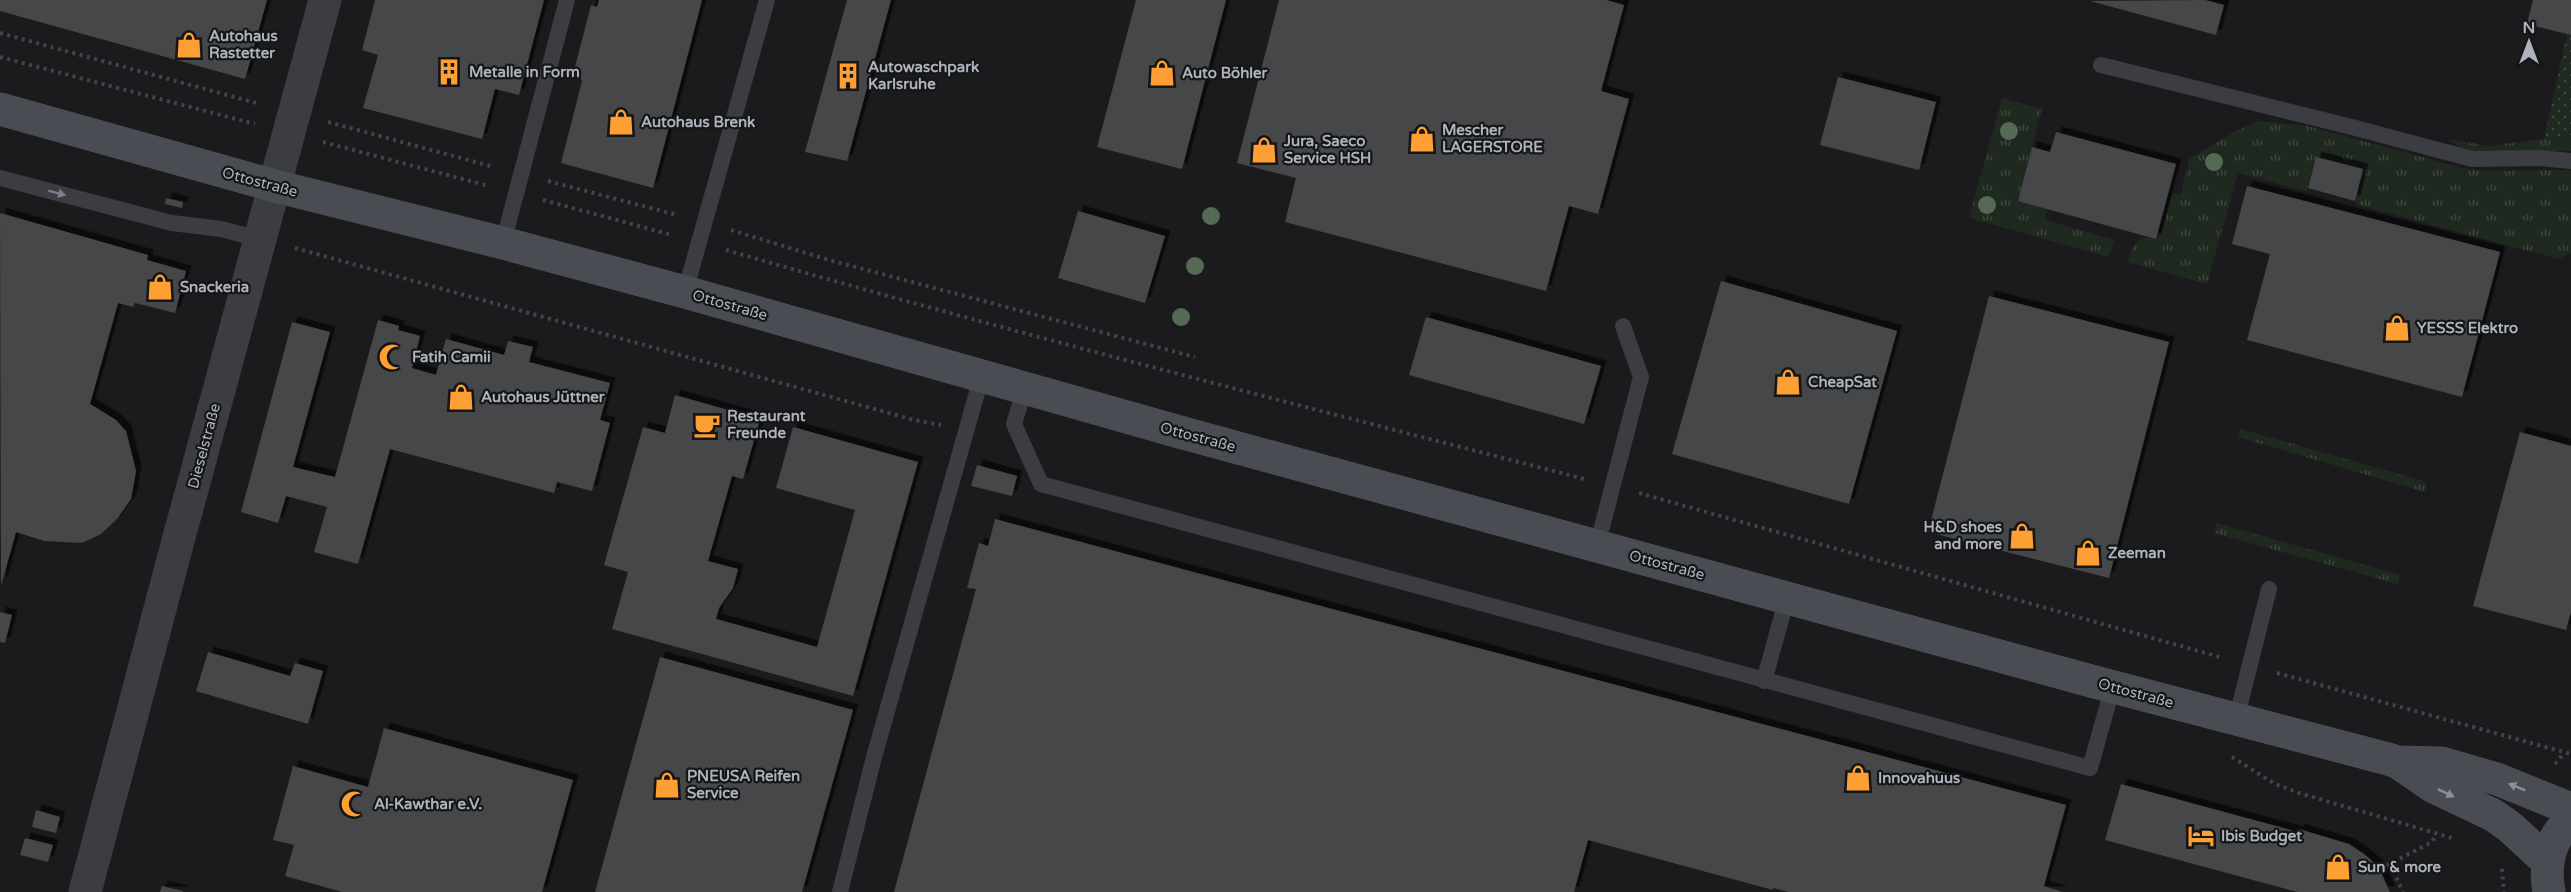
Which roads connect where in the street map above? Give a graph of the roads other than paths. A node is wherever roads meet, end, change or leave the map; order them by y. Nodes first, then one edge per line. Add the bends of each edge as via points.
1 (326, 0) edge
2 (567, 0) edge
3 (768, 0) edge
4 (2101, 65) dead end
5 (0, 109) edge
6 (2571, 161) edge
7 (0, 178) edge
8 (275, 186) junction
9 (260, 239) junction
10 (503, 243) junction
11 (686, 292) junction
12 (1623, 326) dead end
13 (982, 375) junction
14 (1025, 387) junction
15 (1597, 546) junction
16 (2269, 589) dead end
17 (1787, 598) junction
18 (1764, 681) junction
19 (2113, 687) junction
20 (2236, 720) junction
21 (2397, 762) junction
22 (2571, 809) edge
23 (2571, 820) edge
24 (2548, 877) edge
25 (85, 892) edge
26 (840, 892) edge

1 - 8 street, Dieselstraße
2 - 10 lane
3 - 11 lane
4 - 6 lane via 2472,159
5 - 8 main road, Ottostraße
7 -> 9 lane via 172,223
8 - 9 street, Dieselstraße
8 - 10 main road, Ottostraße
9 - 25 street, Dieselstraße
10 - 11 main road, Ottostraße
11 - 13 main road, Ottostraße
12 - 15 lane via 1641,377
13 - 14 main road, Ottostraße
13 - 26 lane
14 - 15 main road, Ottostraße
14 - 18 lane via 1014,424 1041,484
15 - 17 main road, Ottostraße
16 - 20 lane
17 - 18 lane
17 - 19 main road, Ottostraße
18 - 19 lane via 2090,768
19 - 20 main road, Ottostraße
20 - 21 main road, Ottostraße
22 -> 21 main road, Ottostraße via 2498,779 2442,764
21 -> 24 main road, Ottostraße via 2432,786 2510,827
23 - 24 main road via 2553,842

